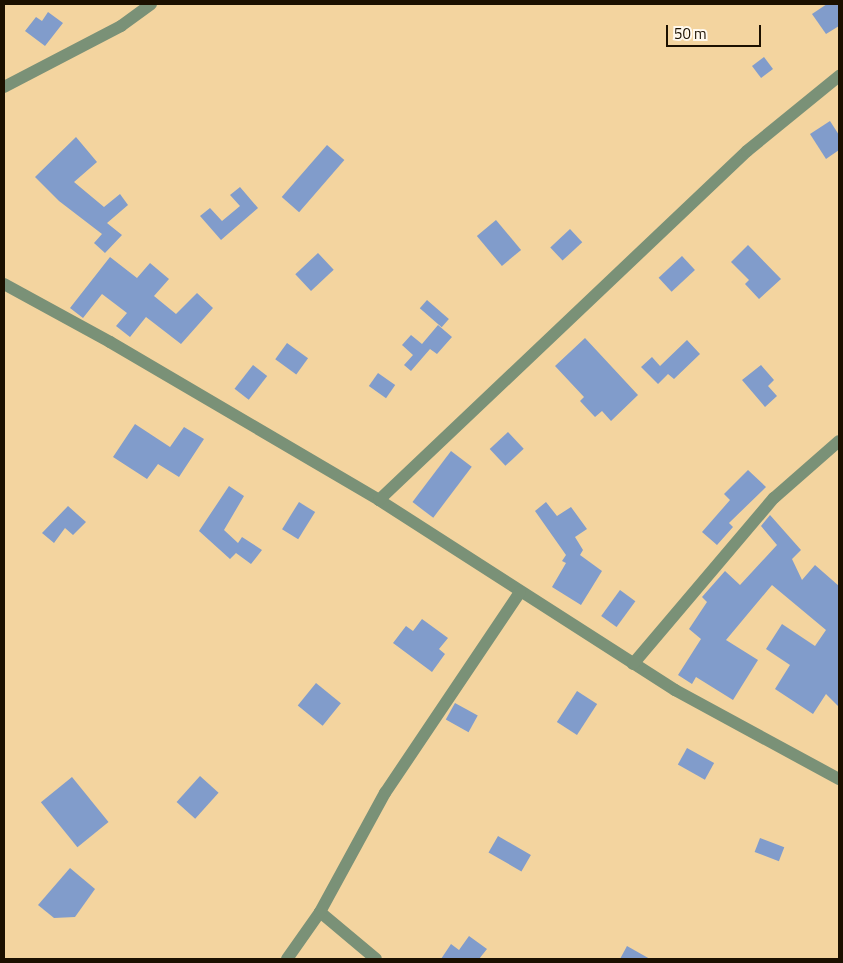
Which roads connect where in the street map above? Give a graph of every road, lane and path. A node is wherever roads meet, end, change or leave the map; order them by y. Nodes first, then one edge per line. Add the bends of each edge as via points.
1 (151, 4) edge
2 (839, 76) edge
3 (4, 87) edge
4 (4, 284) edge
5 (839, 441) edge
6 (379, 500) junction
7 (520, 592) junction
8 (634, 664) junction
9 (839, 779) edge
10 (320, 912) junction
11 (287, 959) edge
12 (376, 959) edge

1 - 3 street via 121,26
2 - 6 street via 747,151
4 - 6 street via 110,342
5 - 8 street via 774,498
6 - 7 street
7 - 8 street
7 - 10 street via 385,793
8 - 9 street via 675,690
10 - 11 street
10 - 12 street

